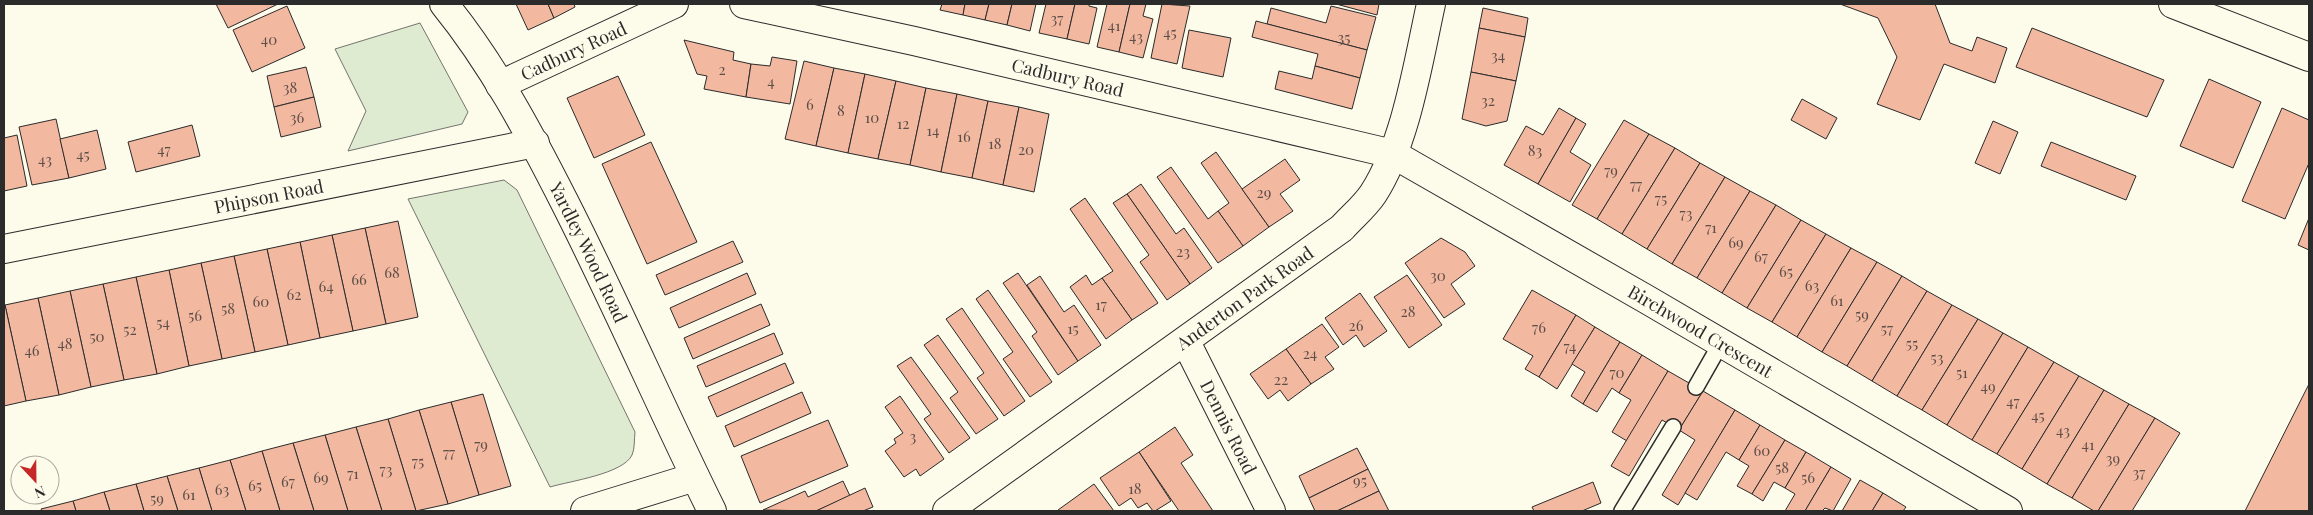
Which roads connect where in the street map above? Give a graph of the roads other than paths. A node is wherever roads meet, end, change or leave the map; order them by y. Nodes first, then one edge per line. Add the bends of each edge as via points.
1 (444, 4) edge
2 (674, 4) edge
3 (744, 4) edge
4 (1431, 4) edge
5 (2173, 4) edge
6 (2309, 57) edge
7 (500, 85) junction
8 (535, 144) junction
9 (1393, 154) junction
10 (4, 249) edge
11 (1186, 342) junction
12 (1721, 343) junction
13 (1696, 387) dead end
14 (1673, 426) dead end
15 (695, 477) junction
16 (585, 511) edge
17 (712, 511) edge
18 (947, 511) edge
19 (1271, 511) edge
20 (1622, 511) edge
21 (2008, 511) edge

1 - 7 street, Yardley Wood Road
2 - 7 street, Cadbury Road
3 - 9 street, Cadbury Road
4 - 9 street, Anderton Park Road via 1414,84
5 - 6 street
7 - 8 street, Yardley Wood Road
8 - 10 street, Phipson Road
8 - 15 street, Yardley Wood Road via 610,290
9 - 11 street, Anderton Park Road via 1373,194 1342,228
9 - 12 street, Birchwood Crescent
11 - 18 street, Anderton Park Road
11 - 19 street, Dennis Road
12 - 13 lane
12 - 21 street, Birchwood Crescent
14 - 20 lane
15 - 16 street
15 - 17 street, Yardley Wood Road

